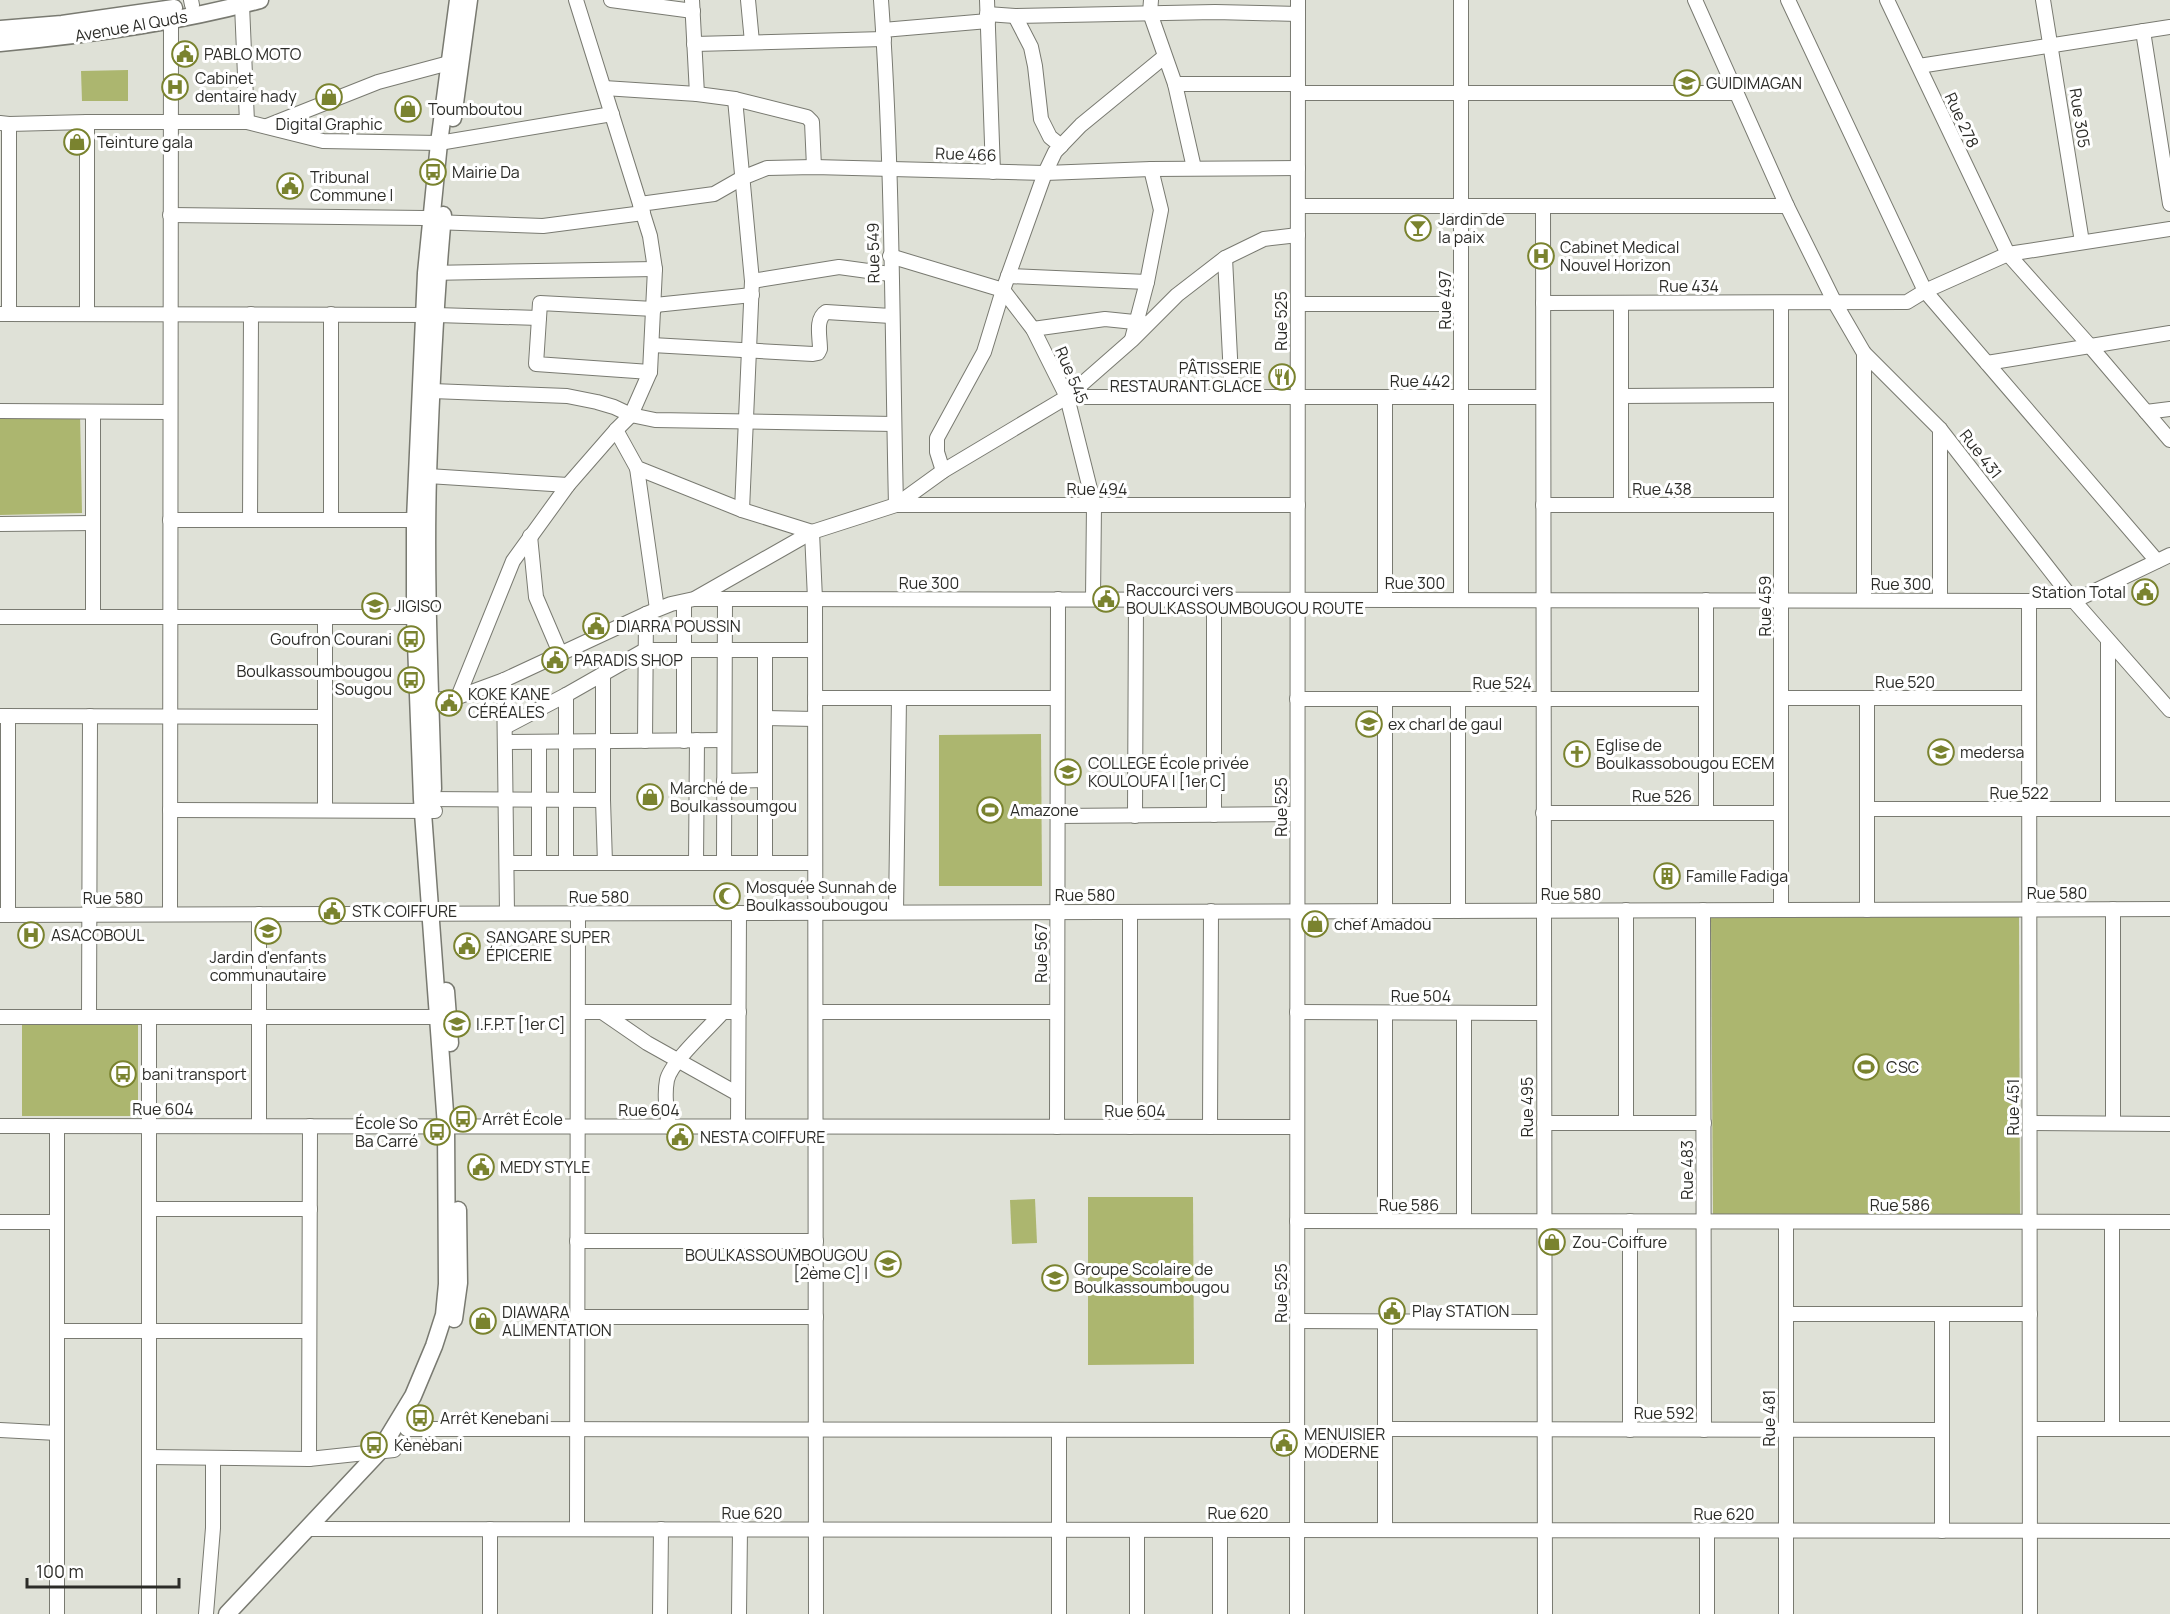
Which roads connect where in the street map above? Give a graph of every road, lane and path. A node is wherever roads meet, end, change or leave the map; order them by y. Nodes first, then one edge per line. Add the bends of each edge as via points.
1 (216, 0) edge
2 (260, 0) edge
3 (458, 0) edge
4 (469, 0) edge
5 (576, 0) edge
6 (611, 0) edge
7 (748, 0) edge
8 (880, 0) edge
9 (987, 0) edge
10 (1461, 0) edge
11 (1695, 0) edge
12 (1788, 0) edge
13 (1887, 0) edge
14 (2043, 0) edge
15 (192, 3) edge
16 (242, 5) junction
17 (692, 5) edge
18 (1150, 6) edge
19 (1215, 6) edge
20 (1298, 7) edge
21 (1015, 16) junction
22 (988, 18) junction
23 (171, 20) junction
24 (2170, 27) edge
25 (0, 29) edge
26 (2143, 31) junction
27 (883, 34) junction
28 (752, 42) junction
29 (0, 43) edge
30 (694, 44) junction
31 (2051, 45) junction
32 (1164, 57) junction
33 (448, 63) junction
34 (1919, 66) junction
35 (1174, 84) junction
36 (604, 88) junction
37 (1298, 89) junction
38 (1461, 93) junction
39 (1736, 93) junction
40 (697, 94) junction
41 (735, 99) junction
42 (612, 114) junction
43 (87, 122) junction
44 (170, 122) junction
45 (247, 122) junction
46 (5, 124) edge
47 (267, 126) junction
48 (444, 143) junction
49 (1061, 146) junction
50 (813, 167) junction
51 (1194, 168) junction
52 (1298, 168) junction
53 (888, 169) junction
54 (1151, 169) junction
55 (993, 172) junction
56 (1045, 173) junction
57 (742, 178) junction
58 (2170, 204) edge
59 (1298, 206) junction
60 (1461, 206) junction
61 (1543, 206) junction
62 (1787, 206) junction
63 (641, 208) junction
64 (170, 215) junction
65 (433, 221) junction
66 (2170, 229) edge
67 (1298, 235) junction
68 (2082, 242) junction
69 (2008, 254) junction
70 (890, 256) junction
71 (1225, 258) junction
72 (655, 269) junction
73 (432, 273) junction
74 (890, 274) junction
75 (1008, 276) junction
76 (752, 281) junction
77 (1147, 282) junction
78 (1003, 290) junction
79 (1925, 291) junction
80 (752, 295) junction
81 (1543, 303) junction
82 (1621, 303) junction
83 (1781, 303) junction
84 (1835, 303) junction
85 (1298, 304) junction
86 (1461, 304) junction
87 (654, 307) junction
88 (4, 314) edge
89 (87, 314) junction
90 (170, 314) junction
91 (251, 314) junction
92 (331, 314) junction
93 (430, 315) junction
94 (891, 316) junction
95 (539, 318) junction
96 (1142, 323) junction
97 (1033, 329) junction
98 (2170, 333) edge
99 (652, 345) junction
100 (2090, 346) junction
101 (749, 351) junction
102 (1864, 353) junction
103 (1987, 363) junction
104 (650, 372) junction
105 (432, 391) junction
106 (1781, 395) junction
107 (1621, 396) junction
108 (1067, 397) junction
109 (1232, 397) junction
110 (1298, 397) junction
111 (1385, 397) junction
112 (1461, 397) junction
113 (1543, 397) junction
114 (2170, 409) edge
115 (0, 411) edge
116 (93, 412) junction
117 (170, 412) junction
118 (2146, 412) junction
119 (632, 415) junction
120 (746, 421) junction
121 (894, 424) junction
122 (1940, 429) junction
123 (616, 430) junction
124 (2170, 440) edge
125 (638, 468) junction
126 (943, 471) junction
127 (428, 476) junction
128 (568, 485) junction
129 (896, 505) junction
130 (1094, 505) junction
131 (1543, 505) junction
132 (1621, 505) junction
133 (1781, 505) junction
134 (1298, 506) junction
135 (742, 510) junction
136 (170, 520) junction
137 (250, 520) junction
138 (331, 520) junction
139 (422, 520) junction
140 (93, 523) junction
141 (0, 524) edge
142 (812, 532) junction
143 (530, 537) junction
144 (2170, 555) edge
145 (2157, 561) junction
146 (724, 599) junction
147 (815, 599) junction
148 (1058, 599) junction
149 (1093, 599) junction
150 (1136, 600) junction
151 (1215, 600) junction
152 (1298, 600) junction
153 (1385, 600) junction
154 (1461, 600) junction
155 (1543, 600) junction
156 (1706, 600) junction
157 (1781, 600) junction
158 (1864, 600) junction
159 (1940, 600) junction
160 (689, 601) junction
161 (2029, 601) junction
162 (2074, 601) junction
163 (651, 611) junction
164 (0, 617) edge
165 (93, 617) junction
166 (170, 617) junction
167 (325, 617) junction
168 (422, 617) junction
169 (2108, 641) junction
170 (645, 650) junction
171 (684, 650) junction
172 (724, 650) junction
173 (765, 650) junction
174 (815, 650) junction
175 (560, 653) junction
176 (603, 674) junction
177 (504, 680) junction
178 (566, 695) junction
179 (458, 697) junction
180 (815, 698) junction
181 (899, 698) junction
182 (1057, 698) junction
183 (1781, 698) junction
184 (1867, 698) junction
185 (2029, 698) junction
186 (1297, 699) junction
187 (1385, 699) junction
188 (1458, 699) junction
189 (1543, 699) junction
190 (1706, 699) junction
191 (424, 702) junction
192 (2170, 710) edge
193 (4, 716) edge
194 (90, 716) junction
195 (170, 716) junction
196 (325, 717) junction
197 (765, 718) junction
198 (815, 718) junction
199 (505, 727) junction
200 (690, 740) junction
201 (724, 740) junction
202 (603, 741) junction
203 (645, 741) junction
204 (505, 742) junction
205 (539, 742) junction
206 (566, 742) junction
207 (765, 780) junction
208 (724, 781) junction
209 (506, 799) junction
210 (539, 800) junction
211 (566, 800) junction
212 (603, 800) junction
213 (428, 805) junction
214 (1867, 809) junction
215 (2029, 809) junction
216 (2108, 809) junction
217 (2170, 809) edge
218 (170, 810) junction
219 (325, 810) junction
220 (1543, 813) junction
221 (1706, 813) junction
222 (1781, 813) junction
223 (1298, 814) junction
224 (1214, 815) junction
225 (1057, 816) junction
226 (1135, 816) junction
227 (507, 863) junction
228 (539, 863) junction
229 (566, 863) junction
230 (605, 863) junction
231 (696, 863) junction
232 (724, 863) junction
233 (765, 863) junction
234 (815, 863) junction
235 (2029, 909) junction
236 (2113, 909) junction
237 (2170, 909) edge
238 (1626, 910) junction
239 (1703, 910) junction
240 (1781, 910) junction
241 (1867, 910) junction
242 (1210, 911) junction
243 (1297, 911) junction
244 (1385, 911) junction
245 (1458, 911) junction
246 (1544, 911) junction
247 (896, 912) junction
248 (1057, 912) junction
249 (1130, 912) junction
250 (578, 913) junction
251 (739, 913) junction
252 (815, 913) junction
253 (170, 914) junction
254 (259, 914) junction
255 (435, 914) junction
256 (507, 914) junction
257 (4, 915) edge
258 (89, 915) junction
259 (578, 1012) junction
260 (602, 1012) junction
261 (723, 1012) junction
262 (738, 1012) junction
263 (816, 1012) junction
264 (1057, 1012) junction
265 (1297, 1012) junction
266 (1385, 1012) junction
267 (1464, 1013) junction
268 (1544, 1013) junction
269 (0, 1017) edge
270 (89, 1017) junction
271 (149, 1017) junction
272 (259, 1017) junction
273 (442, 1017) junction
274 (678, 1061) junction
275 (738, 1094) junction
276 (1544, 1123) junction
277 (1626, 1123) junction
278 (1704, 1123) junction
279 (2030, 1123) junction
280 (2113, 1123) junction
281 (2170, 1124) edge
282 (0, 1126) edge
283 (57, 1126) junction
284 (149, 1126) junction
285 (259, 1126) junction
286 (310, 1126) junction
287 (451, 1126) junction
288 (578, 1126) junction
289 (669, 1127) junction
290 (738, 1127) junction
291 (816, 1127) junction
292 (1057, 1127) junction
293 (1130, 1127) junction
294 (1210, 1127) junction
295 (1297, 1127) junction
296 (149, 1209) junction
297 (310, 1209) junction
298 (57, 1221) junction
299 (1297, 1221) junction
300 (1385, 1221) junction
301 (1464, 1221) junction
302 (1544, 1221) junction
303 (1630, 1221) junction
304 (1704, 1221) junction
305 (0, 1222) edge
306 (1786, 1222) junction
307 (2030, 1222) junction
308 (2112, 1222) junction
309 (2170, 1222) edge
310 (577, 1240) junction
311 (816, 1241) junction
312 (1786, 1314) junction
313 (1942, 1314) junction
314 (2030, 1314) junction
315 (577, 1317) junction
316 (816, 1317) junction
317 (1297, 1321) junction
318 (1385, 1321) junction
319 (1544, 1322) junction
320 (57, 1331) junction
321 (149, 1331) junction
322 (309, 1331) junction
323 (407, 1429) junction
324 (1385, 1429) junction
325 (2030, 1429) junction
326 (2112, 1429) junction
327 (2170, 1429) edge
328 (0, 1430) edge
329 (577, 1430) junction
330 (816, 1430) junction
331 (1059, 1430) junction
332 (1297, 1430) junction
333 (1545, 1430) junction
334 (1630, 1430) junction
335 (1704, 1430) junction
336 (1786, 1430) junction
337 (1942, 1430) junction
338 (57, 1433) junction
339 (387, 1451) junction
340 (149, 1456) junction
341 (213, 1458) junction
342 (309, 1460) junction
343 (314, 1529) junction
344 (490, 1529) junction
345 (577, 1529) junction
346 (661, 1529) junction
347 (740, 1529) junction
348 (816, 1529) junction
349 (1059, 1530) junction
350 (1137, 1530) junction
351 (1220, 1530) junction
352 (1297, 1530) junction
353 (1385, 1530) junction
354 (1545, 1530) junction
355 (1707, 1530) junction
356 (1786, 1530) junction
357 (1942, 1531) junction
358 (2030, 1531) junction
359 (2170, 1531) edge
360 (57, 1614) edge
361 (149, 1614) edge
362 (206, 1614) edge
363 (227, 1614) edge
364 (240, 1614) edge
365 (490, 1614) edge
366 (660, 1614) edge
367 (740, 1614) edge
368 (816, 1614) edge
369 (1059, 1614) edge
370 (1137, 1614) edge
371 (1220, 1614) edge
372 (1297, 1614) edge
373 (1545, 1614) edge
374 (1707, 1614) edge
375 (1786, 1614) edge
376 (2031, 1614) edge

1 - 15 main road, Avenue Al Quds
2 - 16 main road, Avenue Al Quds
3 - 33 main road
4 - 48 main road
5 - 36 street
6 - 17 street
7 - 28 street
8 - 27 street, Rue 549
9 - 22 street
10 - 38 street, Rue 497
11 - 39 street, Rue 431
12 - 79 street
13 - 34 street, Rue 278
14 - 31 street, Rue 305
15 - 25 main road, Avenue Al Quds via 62,24
16 - 23 main road, Avenue Al Quds
16 - 45 street
17 - 30 street
18 - 19 street
18 - 21 street
18 - 32 street
19 - 20 street
20 - 37 street, Rue 525
21 - 22 street
21 - 49 street via 1031,47 1041,119 1050,137
22 - 27 street
22 - 55 street
23 - 29 main road, Avenue Al Quds
23 - 44 street
24 - 26 street
26 - 31 street
26 - 58 street
27 - 28 street
27 - 53 street, Rue 549
28 - 30 street
30 - 40 street
31 - 34 street
31 - 68 street, Rue 305
32 - 35 street
32 - 49 street
33 - 47 street via 378,82
33 - 48 main road
34 - 69 street, Rue 278
35 - 37 street
35 - 51 street
36 - 40 street
36 - 42 street
37 - 38 street
37 - 52 street, Rue 525
38 - 39 street
38 - 60 street, Rue 497
39 - 62 street, Rue 431
40 - 41 street
41 - 50 street via 810,119
41 - 57 street
42 - 48 street
42 - 63 street
43 - 44 street
43 - 46 street
43 - 89 street
44 - 45 street
44 - 64 street
45 - 47 street
46 - 88 street
47 - 48 street via 323,141
48 - 65 main road
49 - 56 street
50 - 53 street, Rue 466
50 - 57 street, Rue 466 via 766,168
51 - 52 street, Rue 466
51 - 54 street, Rue 466
52 - 59 street, Rue 525
53 - 55 street, Rue 466
53 - 70 street, Rue 549
54 - 56 street, Rue 466
54 - 77 street via 1161,210
55 - 56 street, Rue 466
56 - 75 street
57 - 63 street, Rue 466 via 714,194
57 - 76 street
59 - 60 street
59 - 67 street, Rue 525
60 - 61 street
60 - 86 street, Rue 497
61 - 62 street
61 - 81 street, Rue 495
62 - 84 street, Rue 431
63 - 65 street, Rue 466 via 543,226
63 - 72 street
64 - 65 street, Rue 466
64 - 90 street
65 - 73 main road
66 - 68 street, Rue 434
67 - 71 street via 1264,239
67 - 85 street, Rue 525
68 - 69 street, Rue 434
69 - 79 street, Rue 434
69 - 100 street, Rue 278
70 - 74 street, Rue 549
70 - 78 street
71 - 96 street
71 - 109 street
72 - 73 street
72 - 87 street
73 - 93 main road
74 - 76 street via 839,267
74 - 94 street, Rue 549
75 - 77 street
75 - 78 street
76 - 80 street
77 - 96 street
78 - 97 street, Rue 545
78 - 126 street via 984,352 937,438
79 - 84 street, Rue 434 via 1907,302
79 - 103 street
80 - 87 street
80 - 101 street
81 - 82 street, Rue 434
81 - 113 street, Rue 495
82 - 83 street, Rue 434
82 - 107 street
83 - 84 street, Rue 434
83 - 106 street, Rue 459
84 - 102 street, Rue 431
85 - 86 street
85 - 110 street, Rue 525
86 - 112 street, Rue 497
87 - 95 street via 540,303
87 - 99 street
88 - 89 street
89 - 90 street
90 - 91 street
90 - 117 street
91 - 92 street
91 - 137 street
92 - 93 street
92 - 138 street
93 - 95 street
93 - 105 main road
93 - 139 main road
94 - 101 street via 826,312 819,320 818,353
94 - 121 street, Rue 549
95 - 104 street via 536,364
96 - 97 street via 1105,319
96 - 108 street via 1132,340
97 - 108 street, Rue 545
98 - 100 street
99 - 101 street
99 - 104 street
100 - 103 street
100 - 118 street, Rue 278
101 - 120 street
102 - 122 street, Rue 431
102 - 158 street
103 - 145 street
104 - 119 street
105 - 119 street via 567,396
105 - 127 main road
106 - 107 street
106 - 133 street, Rue 459
107 - 132 street
108 - 109 street, Rue 442
108 - 126 street
108 - 130 street, Rue 545
109 - 110 street, Rue 442
110 - 111 street, Rue 442
110 - 134 street, Rue 525
111 - 112 street, Rue 442
111 - 153 street
112 - 113 street, Rue 442
112 - 154 street, Rue 497
113 - 131 street, Rue 495
114 - 118 street
115 - 116 street
116 - 117 street
116 - 140 street
117 - 136 street
118 - 124 street, Rue 278
119 - 120 street via 656,420
119 - 123 street
120 - 121 street
120 - 135 street
121 - 129 street, Rue 549
122 - 159 street
122 - 162 street, Rue 431
123 - 125 street
123 - 128 street
125 - 135 street
125 - 163 street
126 - 129 street
127 - 128 street
127 - 139 main road
128 - 143 street
129 - 130 street, Rue 494
129 - 142 street
130 - 134 street, Rue 494
130 - 149 street, Rue 545
131 - 132 street, Rue 438
131 - 155 street, Rue 495
132 - 133 street, Rue 438
133 - 157 street, Rue 459
134 - 152 street, Rue 525
135 - 142 street
136 - 137 street
136 - 166 street
137 - 138 street
138 - 139 street
139 - 168 main road
140 - 141 street
140 - 165 street
142 - 147 street
142 - 160 street
143 - 175 street via 536,597
143 - 179 street via 513,561
144 - 145 street, Rue 300
145 - 162 street, Rue 300
146 - 147 street, Rue 300
146 - 160 street, Rue 300
146 - 172 street
147 - 148 street, Rue 300
147 - 174 street
148 - 149 street, Rue 300
148 - 182 street, Rue 567
149 - 150 street, Rue 300
150 - 151 street, Rue 300
150 - 226 street
151 - 152 street, Rue 300
151 - 224 street
152 - 153 street, Rue 300
152 - 186 street, Rue 525
153 - 154 street, Rue 300
154 - 155 street, Rue 300
155 - 156 street, Rue 300
155 - 189 street, Rue 495
156 - 157 street, Rue 300
156 - 190 street
157 - 158 street, Rue 300
157 - 183 street, Rue 459
158 - 159 street, Rue 300
159 - 161 street, Rue 300
160 - 163 street, Rue 300
160 - 171 street
161 - 162 street, Rue 300
161 - 185 street, Rue 451
162 - 169 street, Rue 431
163 - 170 street
163 - 175 street, Rue 300
164 - 165 street
165 - 166 street
166 - 167 street
166 - 195 street
167 - 168 street
167 - 196 street
168 - 191 main road
169 - 192 street, Rue 431
169 - 216 street
170 - 171 street
170 - 176 street
170 - 203 street
171 - 172 street
171 - 200 street
172 - 173 street
172 - 201 street
173 - 174 street
173 - 197 street
174 - 180 street
175 - 177 street, Rue 300
176 - 178 street
176 - 202 street
177 - 179 street, Rue 300
177 - 199 street
178 - 199 street
178 - 206 street
179 - 191 street, Rue 300
180 - 181 street
180 - 198 street
181 - 182 street
181 - 247 street
182 - 225 street, Rue 567
183 - 184 street, Rue 520
183 - 222 street, Rue 459
184 - 185 street, Rue 520
184 - 214 street
185 - 215 street, Rue 451
186 - 187 street, Rue 524
186 - 223 street, Rue 525
187 - 188 street, Rue 524
187 - 244 street
188 - 189 street, Rue 524
188 - 245 street
189 - 190 street, Rue 524
189 - 220 street, Rue 495
190 - 221 street
191 - 213 main road
193 - 194 street
193 - 257 street
194 - 195 street
194 - 258 street
195 - 196 street
195 - 218 street
196 - 219 street
197 - 198 street
197 - 207 street
198 - 234 street
199 - 204 street
200 - 201 street
200 - 203 street
200 - 231 street
201 - 208 street
202 - 203 street
202 - 206 street
202 - 212 street
204 - 205 street
204 - 209 street
205 - 206 street
205 - 210 street
206 - 211 street
207 - 208 street
207 - 233 street
208 - 232 street
209 - 210 street
209 - 213 street
209 - 227 street
210 - 211 street
210 - 228 street
211 - 212 street
211 - 229 street
212 - 230 street
213 - 219 street
213 - 255 main road
214 - 215 street, Rue 522
214 - 241 street
215 - 216 street, Rue 522
215 - 235 street, Rue 451
216 - 217 street, Rue 522
218 - 219 street
218 - 253 street
220 - 221 street, Rue 526
220 - 246 street, Rue 495
221 - 222 street, Rue 526
222 - 240 street, Rue 459
223 - 224 street
223 - 243 street, Rue 525
224 - 226 street
225 - 226 street
225 - 248 street, Rue 567
227 - 228 street
227 - 256 street
228 - 229 street
229 - 230 street
230 - 231 street
231 - 232 street
232 - 233 street
233 - 234 street
234 - 252 street
235 - 236 street, Rue 580
235 - 241 street, Rue 580
235 - 279 street, Rue 451
236 - 237 street, Rue 580
236 - 280 street
238 - 239 street, Rue 580
238 - 246 street, Rue 580
238 - 277 street
239 - 240 street, Rue 580
239 - 278 street, Rue 483
240 - 241 street, Rue 580
242 - 243 street, Rue 580
242 - 249 street, Rue 580
242 - 294 street
243 - 244 street, Rue 580
243 - 265 street, Rue 525
244 - 245 street, Rue 580
245 - 246 street, Rue 580
246 - 268 street, Rue 495
247 - 248 street, Rue 580
247 - 252 street, Rue 580
248 - 249 street, Rue 580
248 - 264 street, Rue 567
249 - 293 street
250 - 251 street, Rue 580
250 - 256 street, Rue 580
250 - 259 street
251 - 252 street, Rue 580
251 - 262 street
252 - 263 street
253 - 254 street, Rue 580
253 - 258 street, Rue 580
254 - 255 street, Rue 580
254 - 272 street
255 - 256 street, Rue 580
255 - 273 main road
257 - 258 street, Rue 580
258 - 270 street
259 - 260 street
259 - 288 street
260 - 261 street
260 - 274 street
261 - 262 street
261 - 274 street
262 - 275 street
263 - 264 street
263 - 291 street
264 - 292 street, Rue 567
265 - 266 street, Rue 504
265 - 295 street, Rue 525
266 - 267 street, Rue 504
266 - 300 street
267 - 268 street, Rue 504
267 - 301 street
268 - 276 street, Rue 495
269 - 270 street
270 - 271 street
271 - 272 street
271 - 284 street
272 - 273 street
272 - 285 street
273 - 287 main road
274 - 275 street
274 - 289 street via 668,1079
275 - 290 street
276 - 277 street
276 - 302 street, Rue 495
277 - 278 street
278 - 304 street, Rue 483
279 - 280 street
279 - 307 street, Rue 451
280 - 281 street
282 - 283 street, Rue 604
283 - 284 street, Rue 604
283 - 298 street
284 - 285 street, Rue 604
284 - 296 street
285 - 286 street, Rue 604
286 - 287 street, Rue 604
286 - 297 street
287 - 288 street, Rue 604
287 - 323 main road via 458,1302 444,1350
287 - 339 main road via 444,1315
288 - 289 street, Rue 604
288 - 310 street
289 - 290 street, Rue 604
290 - 291 street, Rue 604
291 - 292 street, Rue 604
291 - 311 street
292 - 293 street, Rue 604
293 - 294 street, Rue 604
294 - 295 street, Rue 604
295 - 299 street, Rue 525
296 - 297 street
296 - 321 street
297 - 322 street
298 - 305 street
298 - 320 street
299 - 300 street, Rue 586
299 - 317 street, Rue 525
300 - 301 street, Rue 586
301 - 302 street, Rue 586
302 - 303 street, Rue 586
302 - 319 street, Rue 495
303 - 304 street, Rue 586
303 - 334 street
304 - 306 street, Rue 586
304 - 335 street, Rue 483
306 - 307 street, Rue 586
306 - 312 street, Rue 481
307 - 308 street, Rue 586
307 - 314 street, Rue 451
308 - 309 street, Rue 586
308 - 326 street
310 - 311 street
310 - 315 street
311 - 316 street
312 - 313 street
312 - 336 street, Rue 481
313 - 314 street
313 - 337 street
314 - 325 street, Rue 451
315 - 316 street
315 - 329 street
316 - 330 street
317 - 318 street
317 - 332 street, Rue 525
318 - 319 street
318 - 324 street
319 - 333 street, Rue 495
320 - 321 street
320 - 338 street
321 - 322 street
321 - 340 street
322 - 342 street
323 - 329 street
323 - 339 main road
324 - 333 street, Rue 592
324 - 353 street
325 - 326 street
325 - 358 street, Rue 451
326 - 327 street
328 - 338 street
329 - 330 street
329 - 345 street
330 - 331 street
330 - 348 street
331 - 332 street
331 - 349 street
332 - 352 street, Rue 525
333 - 334 street, Rue 592
333 - 354 street, Rue 495
334 - 335 street, Rue 592
335 - 336 street, Rue 592
336 - 337 street, Rue 592
336 - 356 street, Rue 481
337 - 357 street
338 - 360 street
339 - 342 street
339 - 343 main road
340 - 341 street
340 - 361 street
341 - 342 street
341 - 362 street via 213,1528
343 - 344 street, Rue 620
343 - 363 main road
343 - 364 main road
344 - 345 street, Rue 620
344 - 365 street
345 - 346 street, Rue 620
346 - 347 street, Rue 620
346 - 366 street
347 - 348 street, Rue 620
347 - 367 street
348 - 349 street, Rue 620
348 - 368 street
349 - 350 street, Rue 620
349 - 369 street
350 - 351 street, Rue 620
350 - 370 street
351 - 352 street, Rue 620
351 - 371 street
352 - 353 street, Rue 620
352 - 372 street, Rue 525
353 - 354 street, Rue 620
354 - 355 street, Rue 620
354 - 373 street, Rue 495
355 - 356 street, Rue 620
355 - 374 street
356 - 357 street, Rue 620
356 - 375 street, Rue 481
357 - 358 street, Rue 620
358 - 359 street, Rue 620
358 - 376 street, Rue 451

